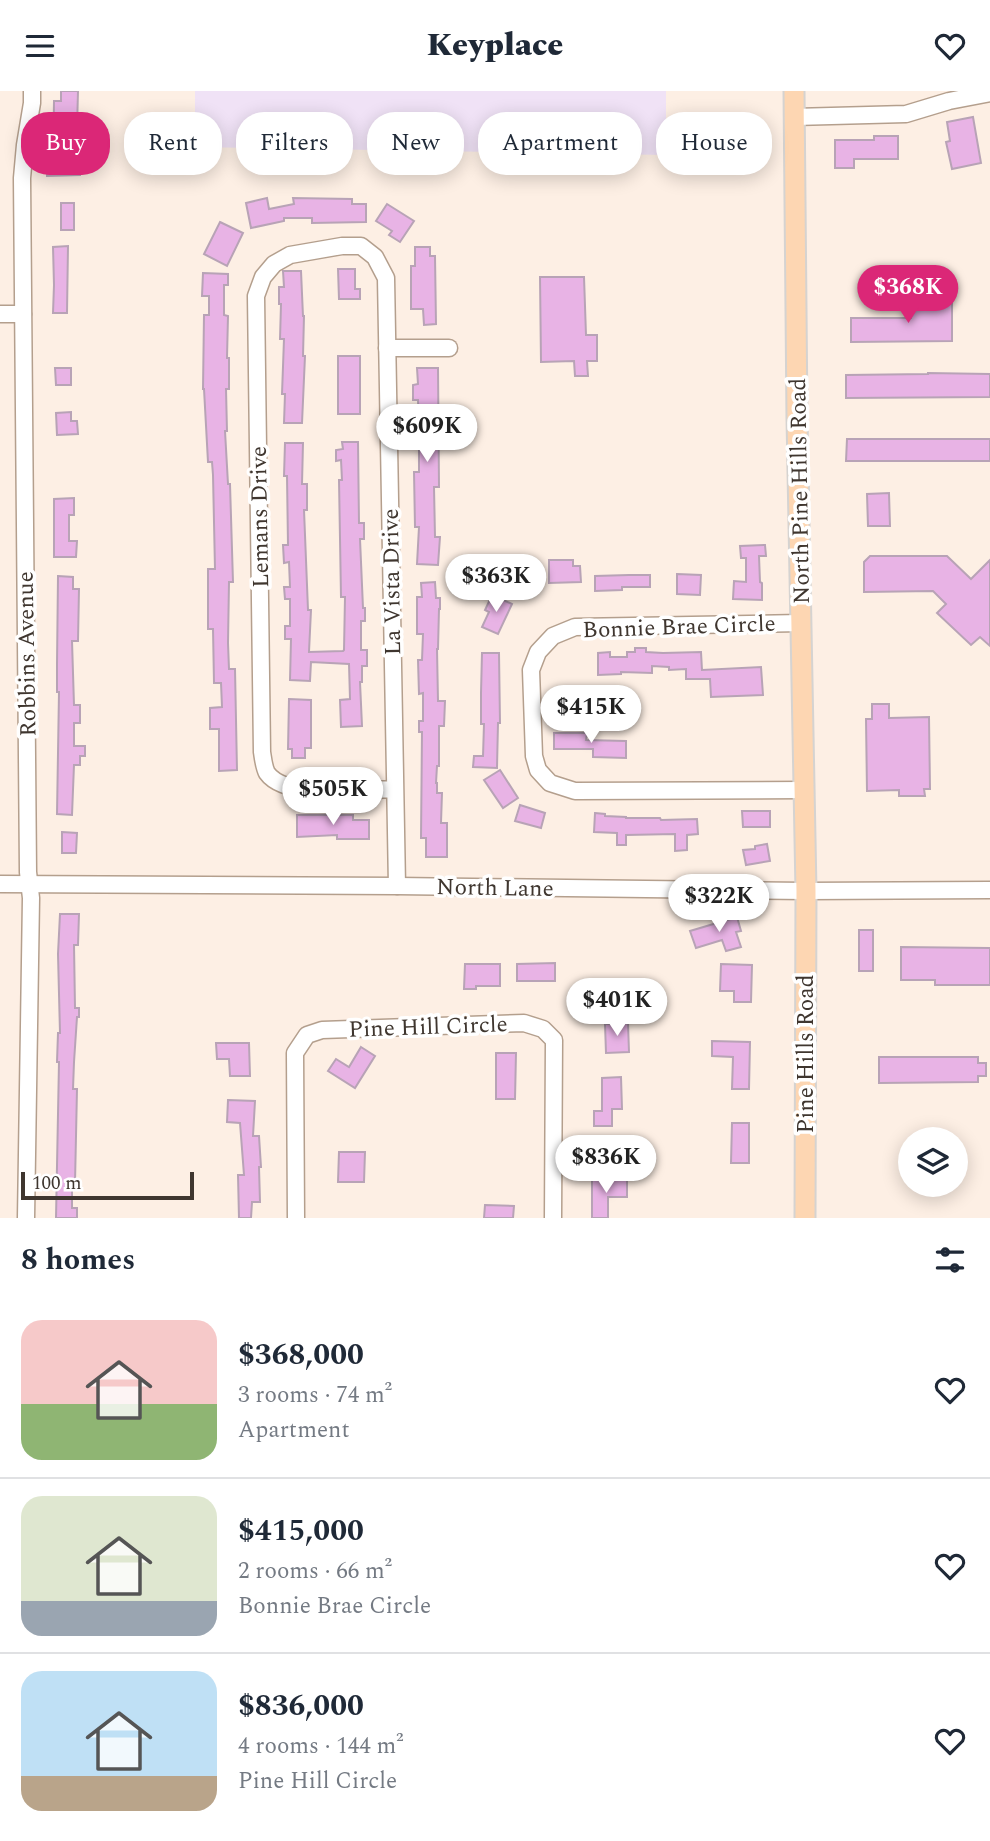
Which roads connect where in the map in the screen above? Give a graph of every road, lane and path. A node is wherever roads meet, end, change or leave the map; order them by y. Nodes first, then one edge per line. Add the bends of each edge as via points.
1 (32, 91) edge
2 (793, 91) edge
3 (990, 93) edge
4 (794, 117) junction
5 (386, 278) joint
6 (0, 314) edge
7 (23, 314) junction
8 (387, 348) junction
9 (449, 348) dead end
10 (801, 623) junction
11 (394, 789) junction
12 (804, 790) junction
13 (0, 884) edge
14 (29, 884) junction
15 (397, 886) junction
16 (990, 890) edge
17 (806, 891) junction
18 (26, 1218) edge
19 (296, 1218) edge
20 (553, 1218) edge
21 (804, 1218) edge

1 - 7 street, Robbins Avenue via 22,178
2 - 4 main road, North Pine Hills Road
3 - 4 street via 906,114
4 - 10 main road, North Pine Hills Road
5 - 8 street, La Vista Drive
5 - 11 street, Lemans Drive via 375,257 361,246 342,246 290,255 274,264 256,296 262,751 266,772 281,785 304,791
6 - 7 street
7 - 14 street, Robbins Avenue
8 - 9 street
8 - 11 street, La Vista Drive
10 - 12 main road, North Pine Hills Road
10 - 12 street, Bonnie Brae Circle via 575,627 553,636 538,652 531,670 534,756 538,770 550,783 575,791
11 - 15 street, La Vista Drive
12 - 17 main road, North Pine Hills Road
13 - 14 street, North Lane
14 - 15 street, North Lane
14 - 18 street, Robbins Avenue
15 - 17 street, North Lane
16 - 17 street, North Lane
17 - 21 main road, Pine Hills Road
19 - 20 street, Pine Hill Circle via 295,1053 307,1035 322,1030 524,1023 543,1029 554,1040

